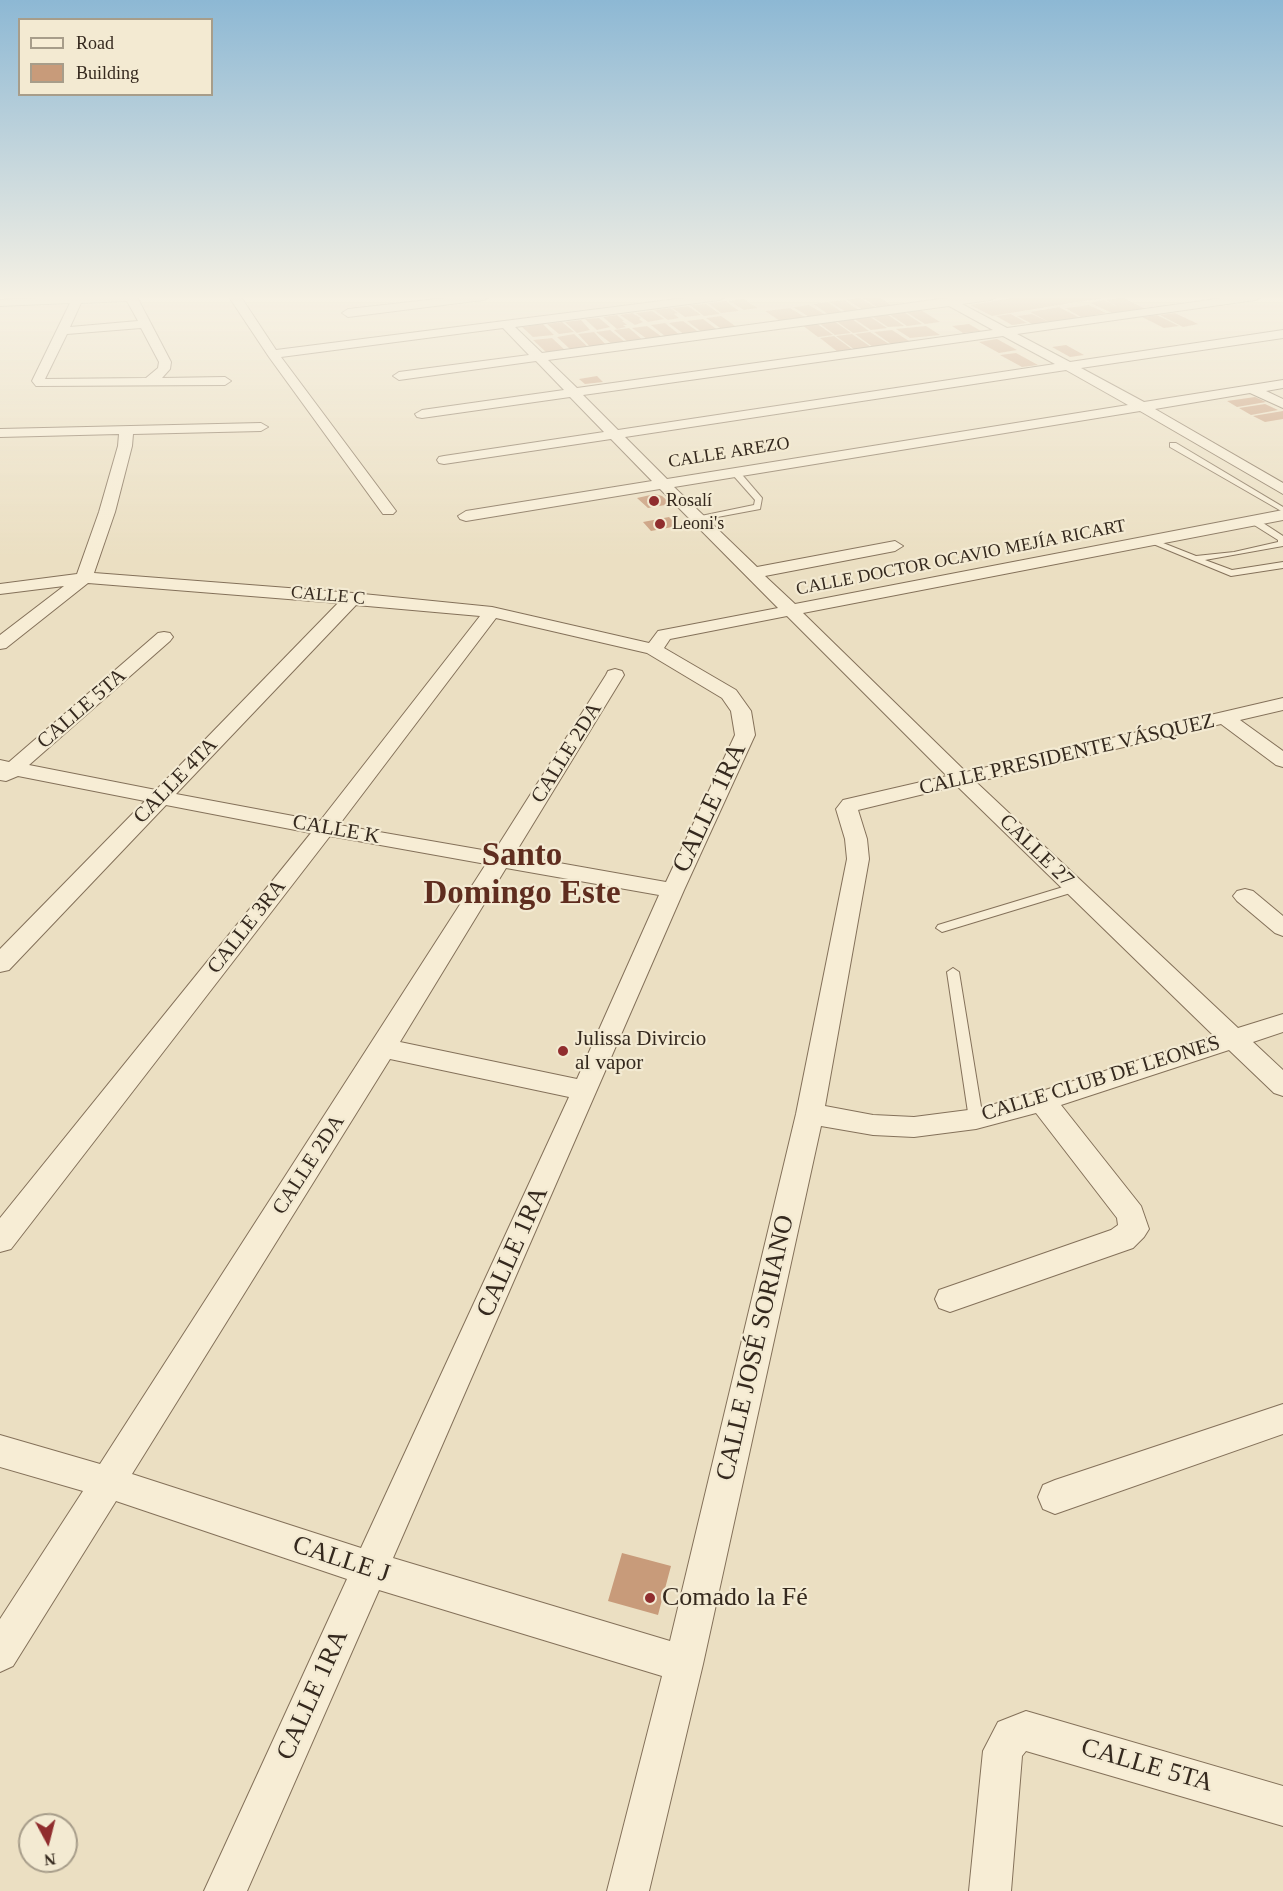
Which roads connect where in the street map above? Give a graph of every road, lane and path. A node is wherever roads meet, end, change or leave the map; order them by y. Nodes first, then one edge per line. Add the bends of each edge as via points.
1 (296, 385) edge
2 (565, 385) edge
3 (628, 385) edge
4 (942, 385) edge
5 (1103, 385) edge
6 (1275, 385) edge
7 (1252, 389) junction
8 (573, 393) junction
9 (1283, 404) edge
10 (1142, 407) junction
11 (422, 414) dead end
12 (261, 427) dead end
13 (126, 430) junction
14 (0, 433) edge
15 (615, 435) junction
16 (1173, 445) dead end
17 (444, 460) dead end
18 (735, 472) junction
19 (663, 484) junction
20 (1283, 489) edge
21 (1283, 510) edge
22 (388, 511) dead end
23 (1283, 515) edge
24 (466, 516) dead end
25 (699, 519) junction
26 (1254, 521) junction
27 (1150, 541) junction
28 (895, 546) dead end
29 (1267, 548) junction
30 (1195, 559) junction
31 (1283, 562) edge
32 (754, 573) junction
33 (84, 578) junction
34 (0, 589) edge
35 (353, 598) junction
36 (793, 611) junction
37 (492, 612) junction
38 (164, 637) dead end
39 (0, 644) edge
40 (653, 649) junction
41 (615, 675) dead end
42 (1283, 704) edge
43 (1225, 718) junction
44 (1283, 760) edge
45 (4, 772) edge
46 (962, 780) junction
47 (160, 797) junction
48 (851, 805) joint
49 (325, 829) junction
50 (500, 859) junction
51 (1073, 888) junction
52 (673, 890) junction
53 (1245, 896) dead end
54 (942, 928) dead end
55 (1283, 928) edge
56 (0, 964) edge
57 (953, 972) dead end
58 (1283, 1023) edge
59 (1233, 1038) junction
60 (383, 1048) junction
61 (1283, 1086) edge
62 (585, 1091) junction
63 (1042, 1101) junction
64 (810, 1114) junction
65 (976, 1119) junction
66 (0, 1240) edge
67 (950, 1299) dead end
68 (1283, 1419) edge
69 (0, 1451) edge
70 (106, 1482) junction
71 (1055, 1497) dead end
72 (369, 1569) junction
73 (0, 1653) edge
74 (684, 1664) junction
75 (1283, 1806) edge
76 (225, 1891) edge
77 (628, 1891) edge
78 (990, 1891) edge

1 - 22 street
2 - 8 street, CALLE 27
3 - 8 street
4 - 15 street
5 - 10 street
6 - 7 street, CALLE AREZO
7 - 9 street
7 - 10 street, CALLE AREZO
8 - 11 street
8 - 15 street, CALLE 27
10 - 18 street, CALLE AREZO
10 - 20 street
12 - 13 street
13 - 14 street
13 - 33 street via 107,512
15 - 17 street
15 - 19 street, CALLE 27
16 - 21 lane
18 - 19 street, CALLE AREZO
18 - 25 lane via 759,500 757,507
19 - 24 street, CALLE AREZO
19 - 25 street, CALLE 27
23 - 26 street, CALLE DOCTOR OCAVIO MEJÍA RICART
25 - 32 street, CALLE 27
26 - 27 street, CALLE DOCTOR OCAVIO MEJÍA RICART
26 - 29 lane via 1282,539 1282,544
27 - 30 lane
27 - 36 street, CALLE DOCTOR OCAVIO MEJÍA RICART
28 - 32 street
29 - 30 lane
29 - 31 lane
30 - 31 lane via 1231,573 1280,566
32 - 36 street, CALLE 27
33 - 34 street, CALLE C
33 - 35 street, CALLE C
33 - 39 street
35 - 37 street, CALLE C
35 - 47 street, CALLE 4TA
36 - 40 street, CALLE DOCTOR OCAVIO MEJÍA RICART via 664,635
36 - 46 street, CALLE 27
37 - 40 street, CALLE C
37 - 49 street, CALLE 3RA
38 - 45 street, CALLE 5TA
40 - 52 street, CALLE 1RA via 729,694 741,711 745,735
41 - 50 street, CALLE 2DA
42 - 43 street, CALLE PRESIDENTE VÁSQUEZ
43 - 44 street
43 - 46 street, CALLE PRESIDENTE VÁSQUEZ
45 - 47 street, CALLE K
46 - 48 street, CALLE PRESIDENTE VÁSQUEZ
46 - 51 street, CALLE 27
47 - 49 street, CALLE K
47 - 56 street, CALLE 4TA
48 - 64 street, CALLE JOSÉ SORIANO via 847,813 858,859
49 - 50 street, CALLE K
49 - 66 street, CALLE 3RA
50 - 52 street, CALLE K
50 - 60 street, CALLE 2DA
51 - 54 lane
51 - 59 street, CALLE 27
52 - 62 street, CALLE 1RA
53 - 55 street
57 - 65 lane
58 - 59 street, CALLE CLUB DE LEONES
59 - 61 street, CALLE 27
59 - 63 street, CALLE CLUB DE LEONES
60 - 62 street
60 - 70 street, CALLE 2DA
62 - 72 street, CALLE 1RA
63 - 65 street, CALLE CLUB DE LEONES
63 - 67 street via 1131,1214 1134,1229 1122,1239
64 - 65 street, CALLE CLUB DE LEONES via 873,1125 914,1126
64 - 74 street, CALLE JOSÉ SORIANO
68 - 71 street
69 - 70 street, CALLE J
70 - 72 street, CALLE J
70 - 73 street, CALLE 2DA
72 - 74 street, CALLE J
72 - 76 street, CALLE 1RA
74 - 77 street, CALLE JOSÉ SORIANO
75 - 78 street, CALLE 5TA via 1026,1731 1012,1736 1003,1751

